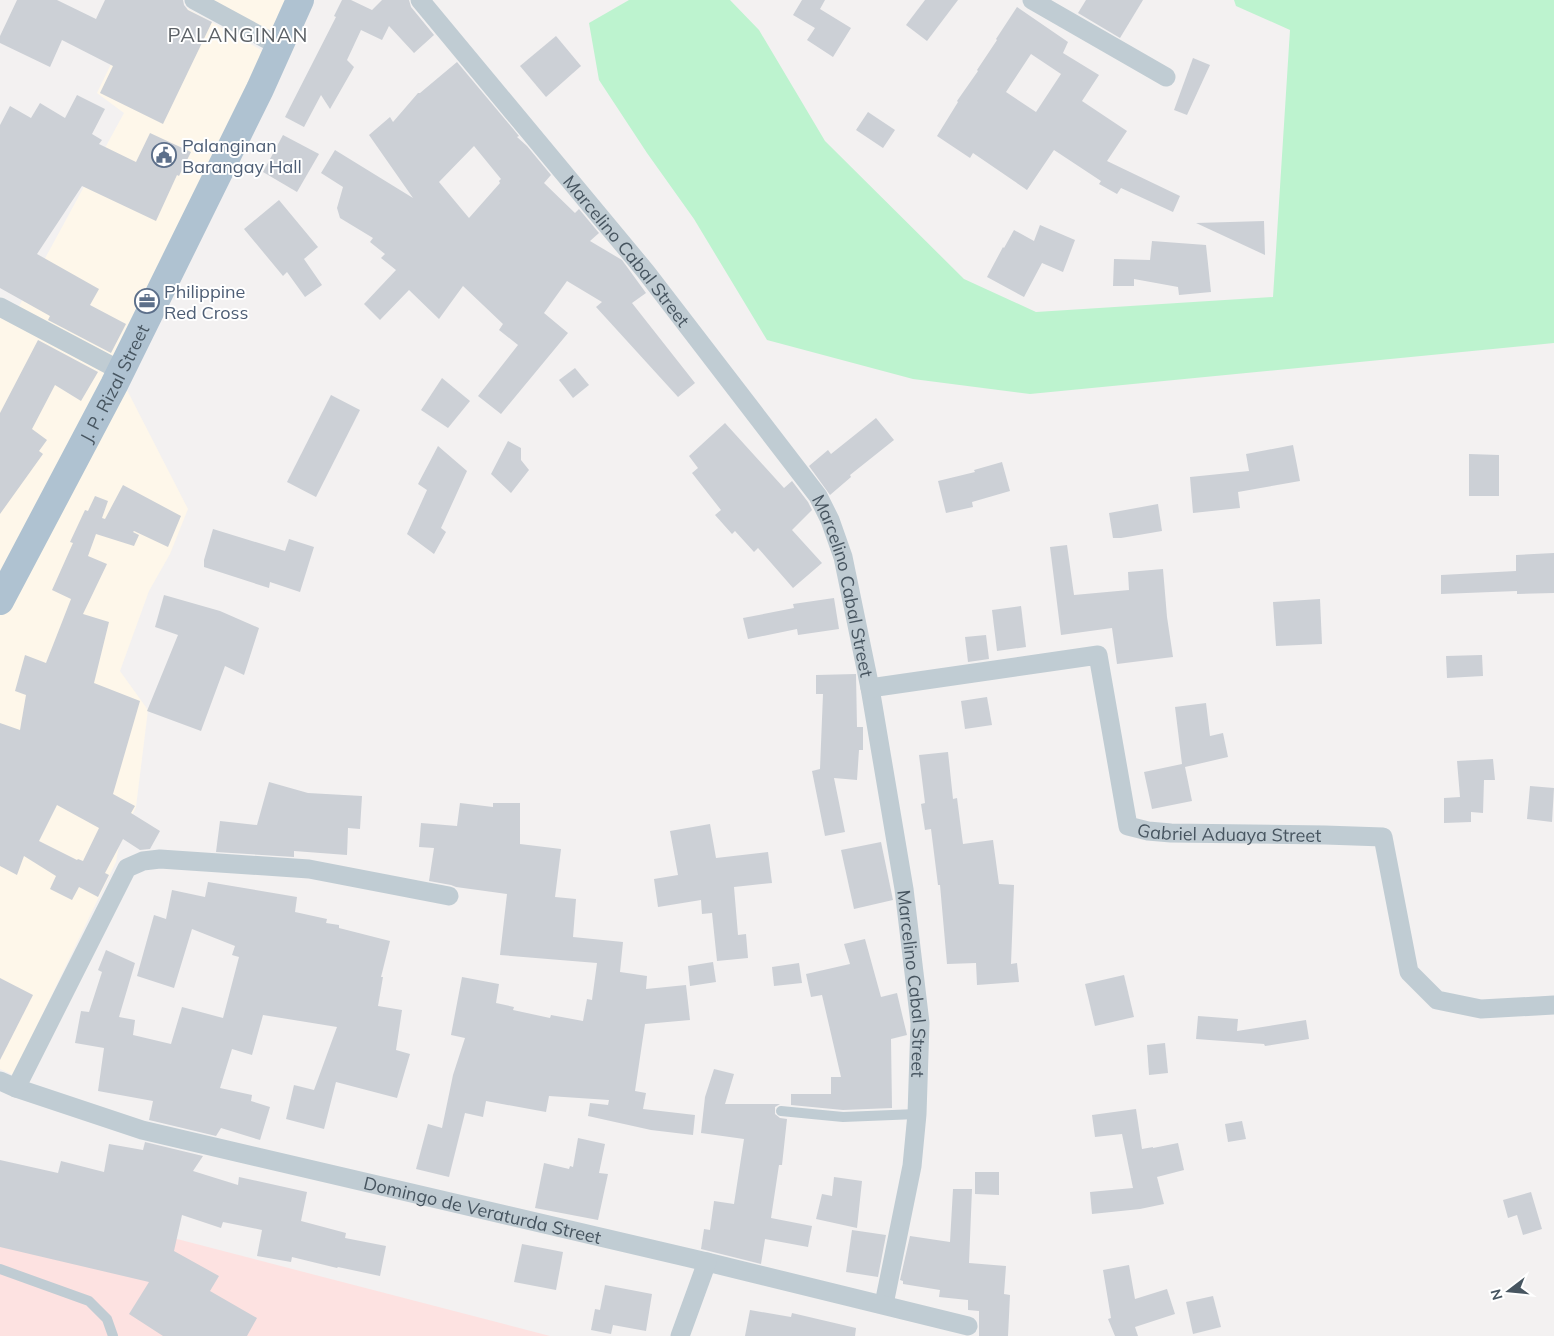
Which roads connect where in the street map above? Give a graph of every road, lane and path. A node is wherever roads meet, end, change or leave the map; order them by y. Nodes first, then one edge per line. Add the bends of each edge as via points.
1 (194, 0) edge
2 (300, 0) edge
3 (420, 0) edge
4 (1032, 0) edge
5 (279, 46) junction
6 (1166, 77) dead end
7 (0, 307) edge
8 (121, 371) junction
9 (0, 600) edge
10 (870, 688) junction
11 (448, 896) dead end
12 (1554, 1005) edge
13 (8, 1085) edge
14 (781, 1111) dead end
15 (917, 1114) junction
16 (707, 1262) junction
17 (0, 1269) edge
18 (884, 1304) junction
19 (968, 1326) dead end
20 (114, 1336) edge
21 (680, 1336) edge

1 - 5 street
2 - 5 main road, J. P. Rizal Street
3 - 10 street, Marcelino Cabal Street via 646,272 818,496 843,557
4 - 6 street
5 - 8 main road, J. P. Rizal Street
7 - 8 street
8 - 9 main road, J. P. Rizal Street
10 - 12 street, Gabriel Aduaya Street via 1098,654 1128,826 1172,834 1383,838 1409,972 1437,1000 1481,1009
10 - 15 street, Marcelino Cabal Street via 904,889 920,1023
11 - 13 street via 309,870 160,859 143,861 127,868
13 - 16 street, Domingo de Veraturda Street via 142,1130
14 - 15 lane via 843,1117
15 - 18 street, Marcelino Cabal Street via 912,1166
16 - 18 street, Domingo de Veraturda Street
16 - 21 street
17 - 20 lane via 89,1301 107,1319
18 - 19 street, Domingo de Veraturda Street

